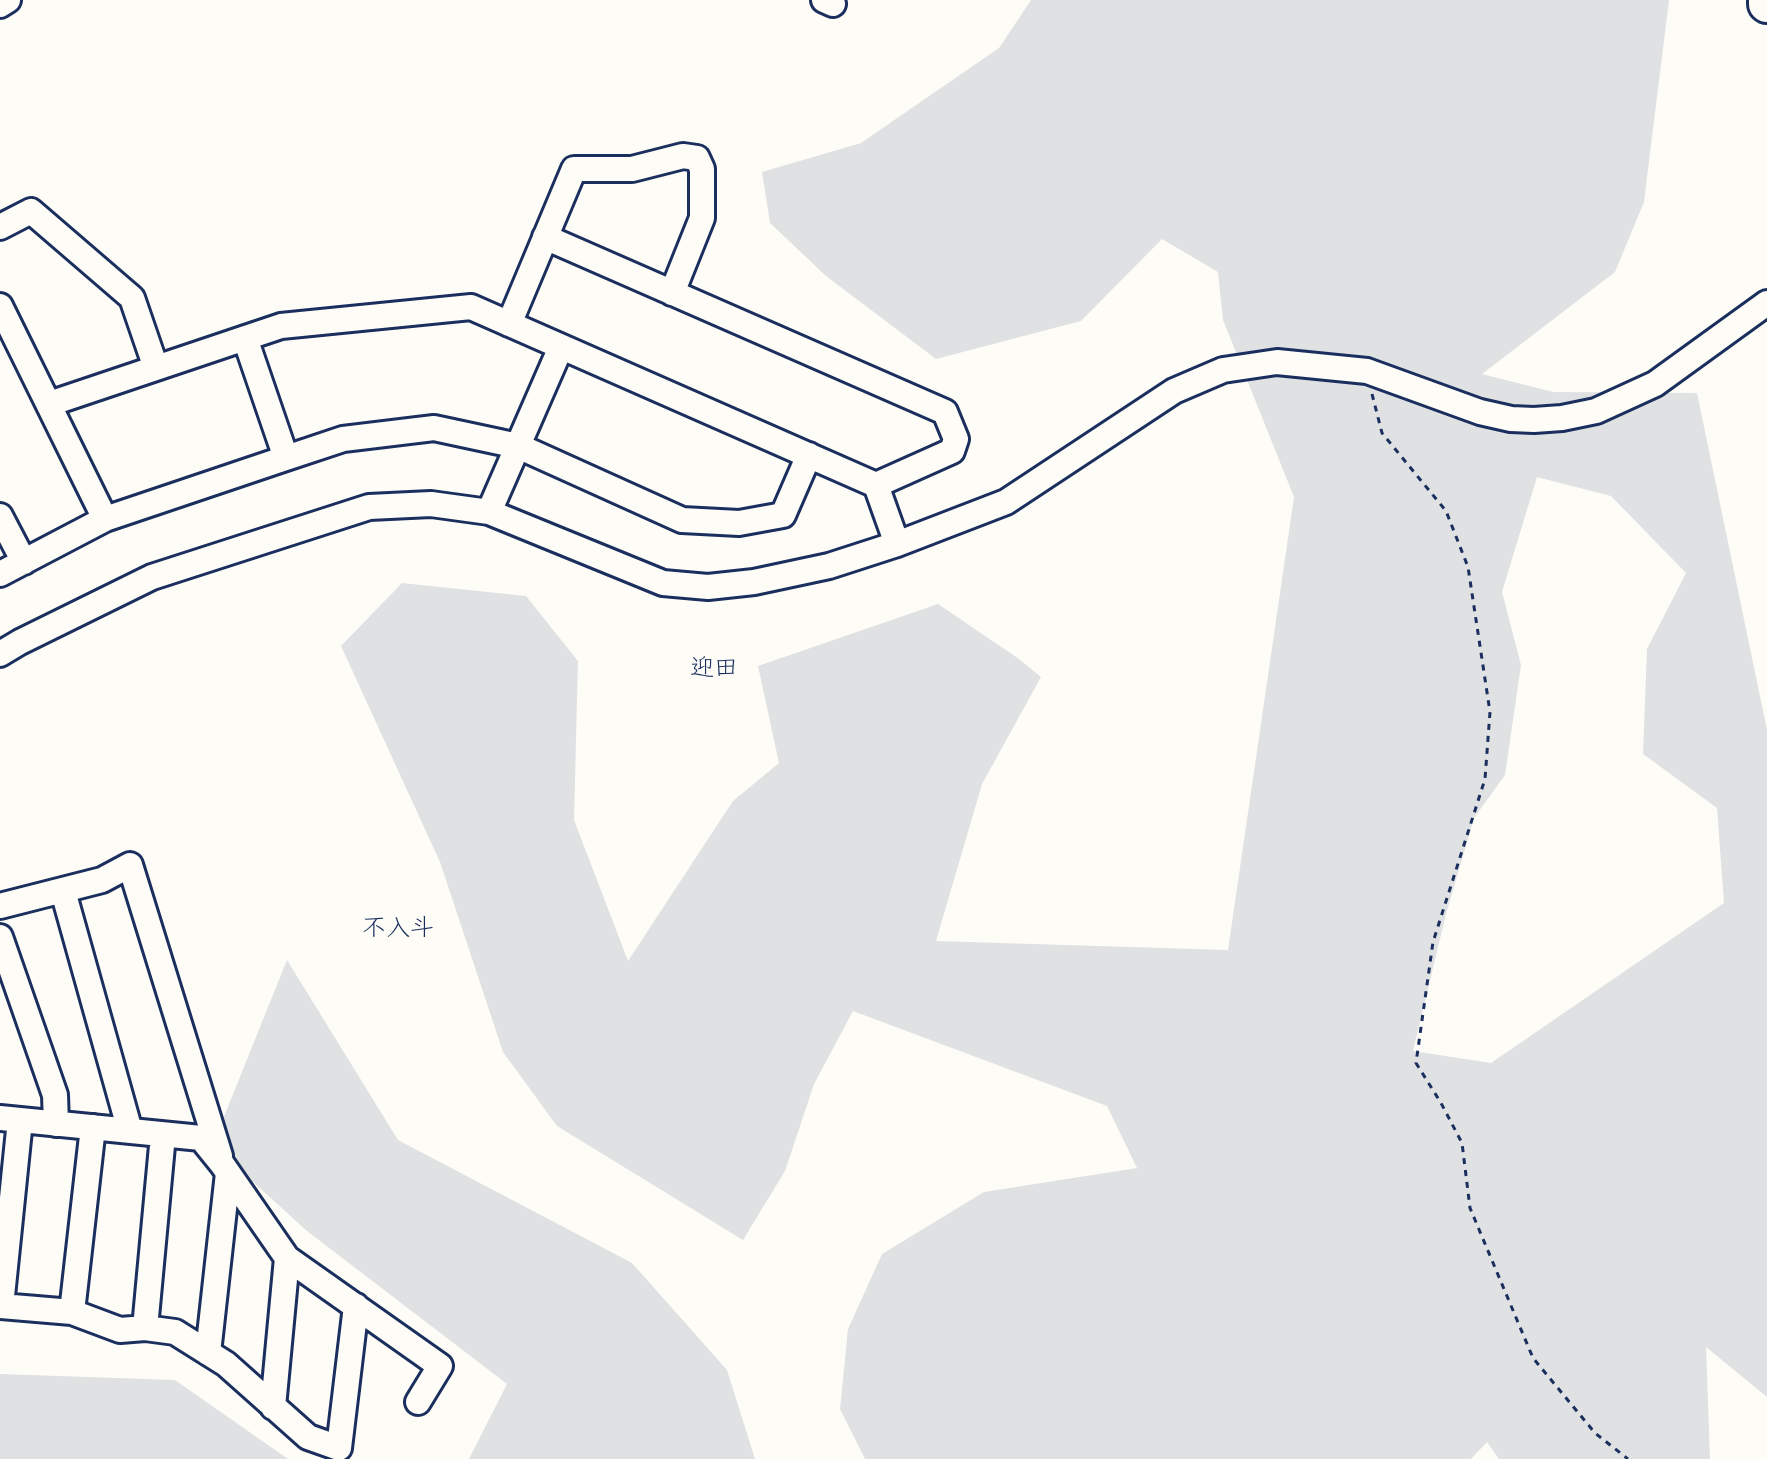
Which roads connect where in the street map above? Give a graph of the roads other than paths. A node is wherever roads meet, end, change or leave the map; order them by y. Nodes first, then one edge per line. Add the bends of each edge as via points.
1 (8, 0) edge
2 (0, 5) edge
3 (0, 227) edge
4 (545, 237) junction
5 (672, 293) junction
6 (1767, 303) edge
7 (0, 306) edge
8 (509, 324) junction
9 (245, 338) junction
10 (561, 347) junction
11 (156, 368) junction
12 (49, 404) junction
13 (518, 446) junction
14 (809, 455) junction
15 (286, 458) junction
16 (876, 485) junction
17 (489, 512) junction
18 (0, 516) edge
19 (105, 519) junction
20 (897, 544) junction
21 (24, 562) junction
22 (0, 574) edge
23 (0, 654) edge
24 (63, 891) junction
25 (0, 906) edge
26 (0, 937) edge
27 (10, 1119) edge
28 (56, 1124) junction
29 (93, 1127) junction
30 (130, 1131) junction
31 (163, 1135) junction
32 (225, 1168) junction
33 (287, 1258) junction
34 (356, 1306) junction
35 (72, 1312) junction
36 (145, 1328) junction
37 (208, 1353) junction
38 (418, 1402) dead end
39 (273, 1407) junction

1 - 2 street
3 - 11 street via 31,211 132,298
4 - 5 street
4 - 5 street via 574,169 632,169 683,156 697,158 702,169 702,218
4 - 8 street
5 - 16 street via 945,412 956,439 952,451
6 - 20 street via 1655,384 1596,411 1562,418 1511,419 1480,412 1367,371 1277,362 1223,370 1174,391 1006,502
7 - 12 street
8 - 9 street via 471,307 281,326
8 - 10 street
9 - 11 street
9 - 15 street
10 - 13 street
10 - 14 street
11 - 12 street
12 - 19 street
13 - 14 street via 682,520 739,523 783,515
13 - 15 street via 434,428 343,439
13 - 17 street
14 - 16 street
15 - 19 street
16 - 20 street
17 - 20 street via 663,583 708,587 829,566
17 - 23 street via 431,504 369,507 152,577
18 - 21 street
19 - 21 street
21 - 22 street
24 - 25 street
24 - 30 street
24 - 32 street via 130,865
26 - 28 street via 55,1095
27 - 28 street
27 - 35 street via 1,1306
28 - 29 street
29 - 30 street
29 - 35 street
30 - 31 street
31 - 32 street via 201,1138
31 - 36 street
32 - 33 street
32 - 37 street
33 - 34 street
33 - 39 street
34 - 38 street via 440,1366
34 - 39 street via 339,1448 308,1437
35 - 36 street via 120,1330
36 - 37 street via 175,1332
37 - 39 street

